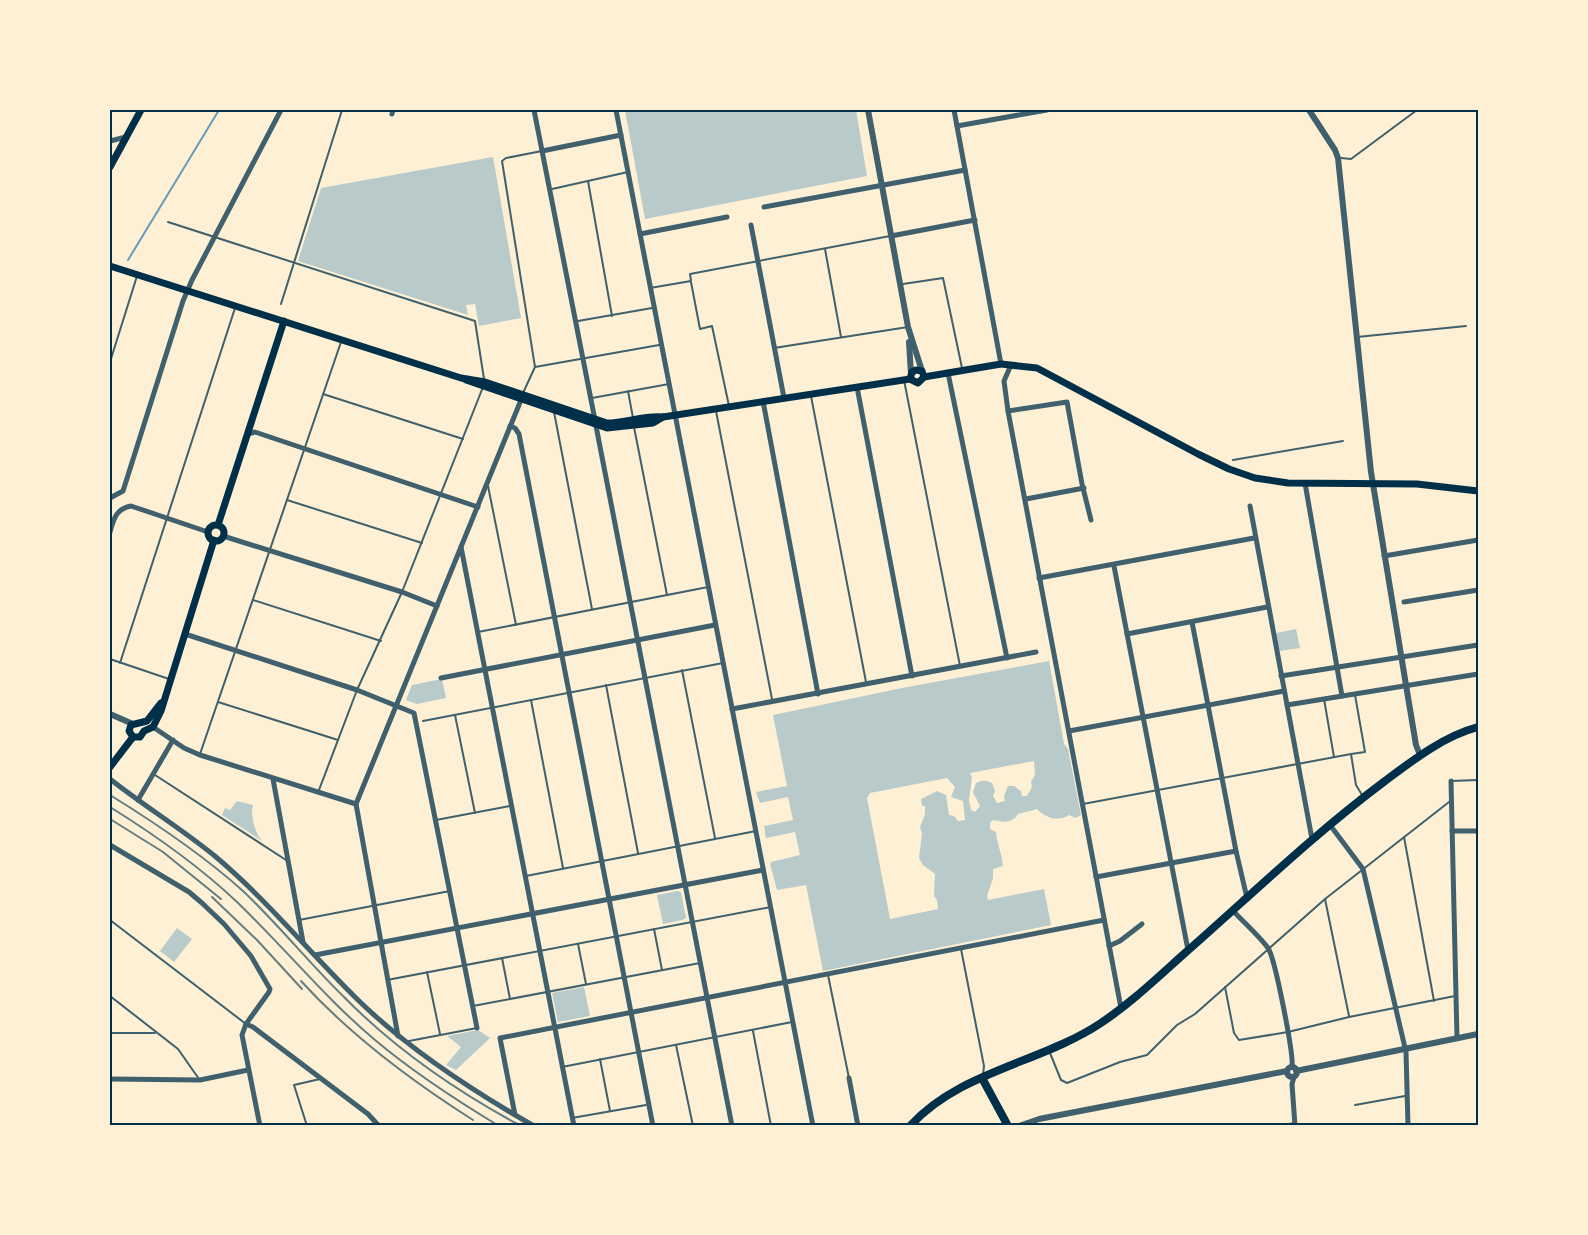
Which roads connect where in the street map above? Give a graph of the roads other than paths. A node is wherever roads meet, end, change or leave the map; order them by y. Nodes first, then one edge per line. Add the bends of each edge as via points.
1 (141, 110) edge
2 (281, 110) edge
3 (342, 110) edge
4 (534, 110) edge
5 (616, 110) edge
6 (868, 110) edge
7 (954, 110) edge
8 (1047, 110) edge
9 (1309, 110) edge
10 (1418, 110) edge
11 (957, 126) junction
12 (621, 135) junction
13 (126, 137) junction
14 (110, 141) edge
15 (542, 151) junction
16 (1338, 158) junction
17 (110, 162) edge
18 (965, 170) junction
19 (628, 172) junction
20 (588, 181) junction
21 (882, 186) junction
22 (549, 189) junction
23 (764, 207) dead end
24 (727, 217) dead end
25 (975, 220) junction
26 (168, 222) dead end
27 (751, 225) dead end
28 (640, 234) junction
29 (891, 236) junction
30 (215, 238) junction
31 (825, 249) junction
32 (758, 262) junction
33 (294, 263) junction
34 (110, 266) edge
35 (138, 273) junction
36 (691, 281) junction
37 (900, 285) junction
38 (650, 288) junction
39 (188, 290) junction
40 (281, 304) dead end
41 (236, 306) junction
42 (654, 308) junction
43 (612, 316) junction
44 (284, 321) junction
45 (575, 322) junction
46 (1466, 326) dead end
47 (908, 330) junction
48 (841, 337) junction
49 (1357, 337) junction
50 (342, 339) junction
51 (661, 345) junction
52 (774, 348) junction
53 (583, 359) junction
54 (110, 362) edge
55 (1001, 364) junction
56 (1011, 365) junction
57 (535, 367) junction
58 (963, 371) junction
59 (948, 373) junction
60 (923, 374) junction
61 (908, 378) junction
62 (669, 384) junction
63 (484, 385) junction
64 (857, 387) junction
65 (628, 391) junction
66 (323, 394) junction
67 (810, 394) junction
68 (522, 397) junction
69 (590, 398) junction
70 (784, 398) junction
71 (763, 401) junction
72 (729, 406) junction
73 (715, 408) junction
74 (1008, 411) junction
75 (554, 412) junction
76 (675, 415) junction
77 (634, 422) junction
78 (595, 423) junction
79 (510, 426) junction
80 (251, 431) junction
81 (463, 439) junction
82 (1343, 441) dead end
83 (304, 449) junction
84 (1233, 460) dead end
85 (488, 482) junction
86 (1305, 483) junction
87 (1373, 484) junction
88 (1084, 488) junction
89 (1479, 491) edge
90 (441, 494) junction
91 (113, 497) edge
92 (1026, 498) junction
93 (287, 500) junction
94 (1250, 506) dead end
95 (477, 507) junction
96 (167, 518) junction
97 (1092, 520) dead end
98 (218, 525) junction
99 (110, 532) edge
100 (208, 532) junction
101 (223, 536) junction
102 (1254, 538) junction
103 (214, 540) junction
104 (1479, 540) edge
105 (422, 543) junction
106 (461, 547) junction
107 (270, 550) junction
108 (1384, 556) junction
109 (1114, 566) junction
110 (1040, 578) junction
111 (708, 587) junction
112 (1479, 590) edge
113 (402, 592) junction
114 (667, 595) junction
115 (253, 600) junction
116 (630, 602) junction
117 (1404, 602) dead end
118 (437, 606) junction
119 (1267, 607) junction
120 (592, 609) junction
121 (554, 617) junction
122 (1192, 622) junction
123 (516, 624) junction
124 (715, 625) junction
125 (478, 632) junction
126 (184, 634) junction
127 (1127, 634) junction
128 (638, 640) junction
129 (381, 641) junction
130 (1479, 645) edge
131 (236, 651) junction
132 (1036, 652) dead end
133 (561, 655) junction
134 (1401, 657) junction
135 (1007, 658) junction
136 (110, 660) edge
137 (120, 663) junction
138 (723, 663) junction
139 (960, 666) junction
140 (1337, 667) junction
141 (486, 669) junction
142 (682, 670) junction
143 (1479, 674) edge
144 (912, 676) junction
145 (1281, 676) junction
146 (441, 678) dead end
147 (645, 678) junction
148 (170, 679) junction
149 (866, 684) junction
150 (606, 685) junction
151 (1406, 685) junction
152 (357, 690) junction
153 (1284, 691) junction
154 (569, 693) junction
155 (818, 694) junction
156 (1354, 694) junction
157 (1342, 696) junction
158 (163, 698) junction
159 (1324, 699) junction
160 (531, 700) junction
161 (218, 702) junction
162 (773, 702) junction
163 (1209, 705) junction
164 (1287, 705) junction
165 (397, 706) junction
166 (493, 707) junction
167 (732, 710) junction
168 (110, 714) edge
169 (455, 715) junction
170 (1143, 717) junction
171 (423, 721) dead end
172 (139, 726) junction
173 (153, 727) junction
174 (1479, 727) edge
175 (1069, 731) junction
176 (133, 737) junction
177 (173, 740) junction
178 (338, 740) junction
179 (1351, 754) junction
180 (200, 755) junction
181 (1420, 755) junction
182 (1334, 757) junction
183 (1297, 764) junction
184 (110, 767) edge
185 (153, 773) junction
186 (1223, 778) junction
187 (110, 779) edge
188 (273, 779) junction
189 (1479, 780) edge
190 (1451, 782) joint
191 (1158, 790) junction
192 (318, 792) junction
193 (1363, 797) junction
194 (138, 800) junction
195 (1451, 801) junction
196 (356, 804) junction
197 (1083, 804) junction
198 (512, 806) junction
199 (475, 813) junction
200 (436, 820) junction
201 (1330, 825) junction
202 (756, 831) junction
203 (1452, 831) junction
204 (1479, 831) edge
205 (1404, 837) junction
206 (715, 839) junction
207 (1312, 839) junction
208 (110, 845) edge
209 (677, 846) junction
210 (1236, 851) junction
211 (638, 854) junction
212 (288, 861) junction
213 (601, 861) junction
214 (1172, 863) junction
215 (563, 868) junction
216 (763, 870) junction
217 (1364, 870) junction
218 (526, 876) junction
219 (1096, 877) junction
220 (684, 885) junction
221 (450, 891) junction
222 (1247, 898) junction
223 (1325, 898) junction
224 (609, 899) junction
225 (375, 905) junction
226 (771, 907) junction
227 (1233, 911) junction
228 (534, 914) junction
229 (110, 920) edge
230 (299, 920) junction
231 (1104, 920) junction
232 (692, 922) junction
233 (1142, 924) dead end
234 (457, 928) junction
235 (654, 929) junction
236 (616, 936) junction
237 (303, 942) junction
238 (381, 943) junction
239 (578, 944) junction
240 (1109, 946) junction
241 (961, 949) junction
242 (1269, 949) junction
243 (1188, 950) junction
244 (540, 951) junction
245 (315, 956) junction
246 (502, 958) junction
247 (700, 963) junction
248 (465, 965) junction
249 (662, 970) junction
250 (427, 972) junction
251 (828, 975) junction
252 (624, 977) junction
253 (387, 980) junction
254 (785, 983) junction
255 (586, 984) junction
256 (1225, 987) junction
257 (548, 992) junction
258 (110, 996) edge
259 (1455, 996) junction
260 (707, 998) junction
261 (510, 999) junction
262 (1434, 1001) junction
263 (472, 1006) junction
264 (1121, 1008) junction
265 (1395, 1008) junction
266 (631, 1013) junction
267 (1349, 1017) junction
268 (793, 1022) junction
269 (246, 1024) junction
270 (477, 1028) joint
271 (555, 1028) junction
272 (753, 1030) junction
273 (1288, 1032) junction
274 (110, 1033) edge
275 (157, 1033) junction
276 (1479, 1034) edge
277 (440, 1035) junction
278 (398, 1036) junction
279 (715, 1037) junction
280 (1457, 1038) junction
281 (405, 1042) junction
282 (676, 1045) junction
283 (1405, 1048) junction
284 (1049, 1051) junction
285 (638, 1052) junction
286 (600, 1059) junction
287 (562, 1067) junction
288 (248, 1070) junction
289 (1292, 1072) junction
290 (849, 1078) joint
291 (982, 1078) junction
292 (110, 1079) edge
293 (321, 1079) junction
294 (200, 1080) junction
295 (1408, 1095) junction
296 (648, 1104) junction
297 (1355, 1105) dead end
298 (610, 1112) junction
299 (515, 1115) junction
300 (572, 1118) junction
301 (1295, 1124) edge
302 (260, 1125) edge
303 (307, 1125) edge
304 (379, 1125) edge
305 (534, 1125) edge
306 (574, 1125) edge
307 (652, 1125) edge
308 (693, 1125) edge
309 (732, 1125) edge
310 (771, 1125) edge
311 (813, 1125) edge
312 (858, 1125) edge
313 (910, 1125) edge
314 (1008, 1125) edge
315 (1019, 1125) edge
316 (1279, 1125) edge
317 (1407, 1125) edge

1 - 13 main road
2 - 30 street
3 - 33 lane
4 - 15 street
5 - 12 street
6 - 21 street
7 - 11 street
8 - 11 street
9 - 16 street
10 - 16 lane via 1351,159
11 - 18 street
12 - 15 street
12 - 19 street
13 - 14 street
13 - 17 main road
15 - 22 street
15 - 57 lane via 502,161
16 - 49 street
18 - 21 street
18 - 25 street
19 - 20 lane
19 - 28 street
20 - 22 lane
20 - 43 lane
21 - 23 street
21 - 29 street
22 - 45 street
24 - 28 street
25 - 29 street
25 - 55 street
26 - 30 lane
27 - 32 street
28 - 38 street
29 - 31 lane
29 - 37 street
30 - 33 lane
30 - 39 street
31 - 32 lane
31 - 48 lane
32 - 36 lane via 690,274
32 - 52 street
33 - 40 lane
33 - 63 lane via 475,321
34 - 35 main road
35 - 39 main road
35 - 54 lane
36 - 38 lane
36 - 72 lane via 700,328 712,326
37 - 47 street
37 - 58 lane via 943,278
38 - 42 street
39 - 41 main road
39 - 91 street via 123,491
41 - 44 main road
41 - 96 lane
42 - 43 lane
42 - 51 street
43 - 45 lane
44 - 50 main road
44 - 80 main road
45 - 53 street
46 - 49 lane
47 - 48 lane
47 - 60 street
47 - 61 street
48 - 52 lane
49 - 87 street
50 - 63 main road
50 - 66 lane
51 - 53 lane
51 - 62 street
52 - 70 street
53 - 57 lane
53 - 69 street
55 - 56 main road
55 - 58 main road
56 - 74 street via 1004,381
56 - 86 main road via 1044,370 1229,469 1255,477
57 - 68 lane
58 - 59 main road
59 - 60 main road
59 - 135 street
60 - 61 main road via 915,370
60 - 61 main road via 918,383
61 - 64 main road
61 - 139 lane
62 - 65 lane
62 - 76 street
63 - 68 main road
63 - 81 lane
64 - 67 main road
64 - 144 street
65 - 69 lane
65 - 77 lane
66 - 81 lane
66 - 83 lane
67 - 70 main road
67 - 149 lane
68 - 75 main road
68 - 78 main road
68 - 79 street
69 - 78 street
70 - 71 main road
71 - 72 main road
71 - 155 street
72 - 73 main road
73 - 76 main road
73 - 162 lane
74 - 88 street via 1067,402
74 - 92 street
75 - 78 main road
75 - 120 lane
76 - 77 main road via 651,416
76 - 111 street
77 - 78 main road
77 - 114 lane
78 - 116 street
79 - 85 street
79 - 121 street via 519,434
80 - 83 street
80 - 98 main road
81 - 90 lane
82 - 84 lane
83 - 90 street
83 - 93 lane
85 - 95 street
85 - 123 lane
86 - 87 main road
86 - 140 street
87 - 89 main road
87 - 108 street
88 - 92 street
88 - 97 street
90 - 95 street
90 - 105 lane
92 - 110 street
93 - 105 lane
93 - 107 lane
94 - 102 street
95 - 106 street
96 - 99 street via 131,506 122,508
96 - 100 street
96 - 137 lane
98 - 100 main road
98 - 101 main road
100 - 103 main road
101 - 103 main road
101 - 107 street
102 - 109 street
102 - 119 street
103 - 126 main road
104 - 108 street
105 - 113 lane
106 - 118 street
106 - 125 street
107 - 113 street
107 - 115 lane
108 - 134 street
109 - 110 street
109 - 127 street
110 - 175 street
111 - 114 lane
111 - 124 street
112 - 117 street
113 - 118 street
113 - 129 lane
114 - 116 lane
115 - 129 lane
115 - 131 lane
116 - 120 lane
116 - 128 street
118 - 165 street
119 - 122 street
119 - 145 street
120 - 121 lane
121 - 123 lane
121 - 133 street
122 - 127 street
122 - 163 street
123 - 125 lane
124 - 128 street
124 - 138 street
125 - 141 street
126 - 131 street
126 - 148 main road
127 - 170 street
128 - 133 street
128 - 147 street
129 - 152 lane
130 - 134 street
131 - 152 street
131 - 161 lane
132 - 135 street
133 - 141 street
133 - 154 street
134 - 140 street
134 - 151 street
135 - 139 street
136 - 137 lane
137 - 148 lane
138 - 142 lane
138 - 167 street
139 - 144 street
140 - 145 street
140 - 157 street
141 - 146 street
141 - 166 street
142 - 147 lane
142 - 206 lane
143 - 151 street
144 - 149 street
145 - 153 street
147 - 150 lane
147 - 209 street
148 - 158 main road
149 - 155 street
150 - 154 lane
150 - 211 lane
151 - 156 street
151 - 181 street
152 - 165 street
152 - 178 lane
153 - 163 street
153 - 164 street
154 - 160 lane
154 - 213 street
155 - 162 street
156 - 157 street
156 - 179 lane via 1365,752
157 - 159 street
158 - 172 main road via 152,716
158 - 173 main road
159 - 164 street
159 - 182 lane
160 - 166 lane
160 - 215 lane
161 - 178 lane
161 - 180 lane
162 - 167 street
163 - 170 street
163 - 186 street
164 - 183 street
165 - 196 street
165 - 200 street via 414,712
166 - 169 lane
166 - 198 street
167 - 202 street
168 - 172 street
169 - 171 lane
169 - 199 lane
170 - 175 street
170 - 191 street
172 - 173 main road
172 - 176 main road via 140,737
172 - 176 main road via 129,731
173 - 177 street
174 - 181 highway
175 - 197 street
176 - 184 main road
177 - 180 street
177 - 185 street
178 - 192 lane
179 - 182 lane
179 - 193 lane via 1356,785
180 - 188 street
181 - 193 highway
182 - 183 lane
183 - 186 lane
183 - 207 street
185 - 194 street
185 - 212 lane
186 - 191 lane
186 - 210 street
187 - 194 street
188 - 192 street
188 - 212 street
189 - 190 lane
190 - 195 street
191 - 197 lane
191 - 214 street
192 - 196 street
193 - 201 highway
194 - 237 street via 216,857
195 - 203 street
195 - 205 lane
196 - 225 street
197 - 219 street
198 - 199 lane
198 - 218 street
199 - 200 lane
200 - 221 street
201 - 207 highway
201 - 217 street
202 - 206 lane
202 - 216 street
203 - 204 street
203 - 259 street
205 - 217 lane
205 - 262 lane
206 - 209 lane
207 - 222 highway
208 - 269 street via 189,892 251,956 270,989
209 - 211 lane
209 - 220 street
210 - 214 street
210 - 222 street
211 - 213 lane
212 - 230 street
213 - 215 lane
213 - 224 street
214 - 219 street
214 - 243 street
215 - 218 lane
216 - 220 street
216 - 226 street
217 - 223 lane
217 - 265 street
218 - 228 street
219 - 231 street
220 - 224 street
220 - 232 street
221 - 225 lane
221 - 234 street
222 - 227 highway
223 - 242 lane
223 - 267 lane
224 - 228 street
224 - 236 street
225 - 230 lane
225 - 238 street
226 - 232 lane
226 - 254 street
227 - 242 street
227 - 243 highway
228 - 234 street
228 - 244 street
229 - 269 lane
230 - 237 street
231 - 240 street
231 - 241 street
232 - 235 lane
232 - 247 street
233 - 240 street
234 - 238 street
234 - 248 street
235 - 236 lane
235 - 249 lane
236 - 239 lane
236 - 252 street
237 - 245 street
238 - 245 street
238 - 253 street
239 - 244 lane
239 - 255 lane
240 - 264 street
241 - 251 street
241 - 291 lane via 984,1066
242 - 256 lane
242 - 273 street
243 - 264 highway
244 - 246 lane
244 - 257 street
245 - 278 street
246 - 248 lane
246 - 261 lane
247 - 249 lane
247 - 260 street
248 - 250 lane
248 - 263 street
249 - 252 lane
250 - 253 lane
250 - 277 lane
251 - 254 street
251 - 290 lane
252 - 255 lane
252 - 266 street
253 - 278 street
254 - 260 street
254 - 268 street
255 - 257 lane
256 - 273 lane via 1234,1033 1239,1040
256 - 284 lane via 1195,1014 1177,1024 1147,1054 1067,1083 1061,1080
257 - 261 lane
257 - 271 street
258 - 275 lane
259 - 262 lane
259 - 280 street
260 - 266 street
260 - 279 street
261 - 263 lane
262 - 265 lane
263 - 270 street
264 - 284 highway via 1102,1023
265 - 267 lane
265 - 283 street
266 - 271 street
266 - 285 street
267 - 273 lane
268 - 272 lane
268 - 311 street
269 - 288 street via 242,1039
269 - 293 street
270 - 277 lane
271 - 287 street
271 - 299 street via 500,1038
272 - 279 lane
272 - 310 lane
273 - 289 street
274 - 275 lane
275 - 294 lane via 178,1049
276 - 280 street
277 - 281 lane
278 - 281 street
279 - 282 lane
279 - 309 street
280 - 283 street
281 - 299 street
282 - 285 lane
282 - 308 lane
283 - 289 street
283 - 295 street
284 - 291 highway
285 - 286 lane
285 - 296 street
286 - 287 lane
286 - 298 lane
287 - 300 street
288 - 294 street
288 - 302 street
289 - 301 street
289 - 315 street
290 - 312 street
291 - 313 highway via 932,1105
291 - 314 main road
292 - 294 street
293 - 303 lane via 294,1084
293 - 304 street
295 - 297 lane
295 - 317 street
296 - 298 lane
296 - 307 street
298 - 300 lane
299 - 305 street
300 - 306 street
301 - 316 lane

